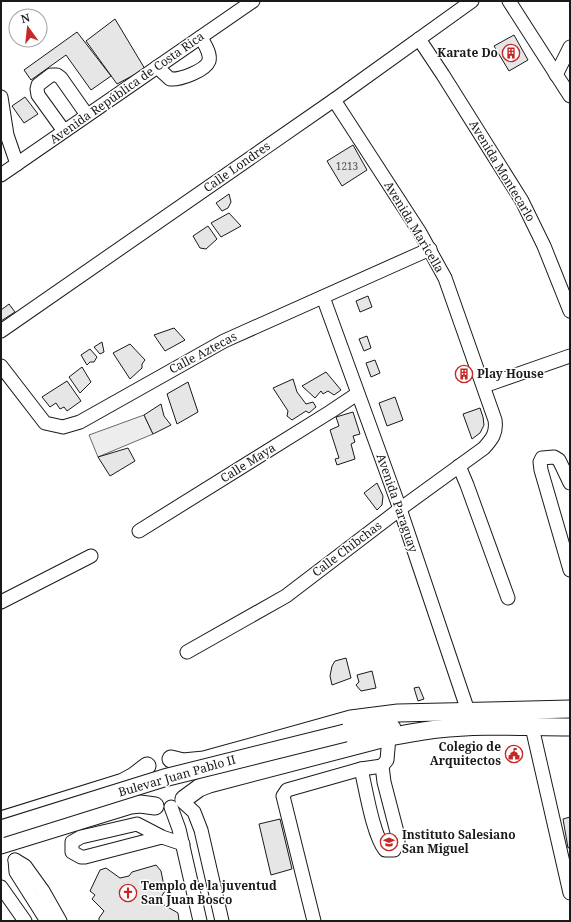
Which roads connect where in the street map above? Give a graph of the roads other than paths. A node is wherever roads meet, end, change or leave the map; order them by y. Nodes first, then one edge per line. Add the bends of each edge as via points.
1 (253, 1) edge
2 (472, 1) edge
3 (509, 1) edge
4 (201, 37) junction
5 (419, 39) junction
6 (570, 47) edge
7 (157, 68) junction
8 (556, 76) junction
9 (570, 96) edge
10 (1, 97) edge
11 (334, 100) junction
12 (87, 116) junction
13 (64, 131) junction
14 (17, 164) junction
15 (1, 175) edge
16 (430, 249) junction
17 (323, 297) junction
18 (570, 311) edge
19 (1, 331) edge
20 (570, 356) edge
21 (1, 366) edge
22 (484, 386) junction
23 (357, 394) junction
24 (459, 466) junction
25 (570, 483) edge
26 (400, 509) junction
27 (139, 531) dead end
28 (91, 556) dead end
29 (570, 570) edge
30 (508, 598) dead end
31 (1, 602) edge
32 (187, 652) dead end
33 (570, 709) edge
34 (468, 711) junction
35 (430, 712) junction
36 (532, 727) junction
37 (570, 727) edge
38 (438, 729) junction
39 (350, 732) junction
40 (389, 737) junction
41 (171, 759) junction
42 (147, 766) junction
43 (382, 766) junction
44 (361, 769) junction
45 (173, 803) junction
46 (1, 820) edge
47 (1, 829) edge
48 (162, 837) junction
49 (183, 844) junction
50 (1, 845) edge
51 (1, 887) edge
52 (570, 893) edge
53 (25, 921) edge
54 (46, 921) edge
55 (60, 921) edge
56 (200, 921) edge
57 (222, 921) edge
58 (314, 921) edge

1 - 4 street, Avenida República de Costa Rica
2 - 5 street, Calle Londres
3 - 8 street
4 - 7 street, Avenida República de Costa Rica
4 - 7 street via 209,54 206,65 177,80 170,79
5 - 11 street, Calle Londres
5 - 18 street, Avenida Montecarlo via 522,202 544,246
6 - 8 street
7 - 12 street, Avenida República de Costa Rica
8 - 9 street
10 - 14 street via 6,135
11 - 16 street, Avenida Maricella
11 - 19 street, Calle Londres
12 - 13 street, Avenida República de Costa Rica
12 - 13 street via 61,78 51,75 38,85 38,95
13 - 14 street, Avenida República de Costa Rica
14 - 15 street, Avenida República de Costa Rica
16 - 17 street, Calle Aztecas
16 - 22 street, Avenida Maricella via 445,278
17 - 21 street, Calle Aztecas via 224,341 80,422 63,427 45,423
17 - 23 street, Avenida Paraguay
20 - 22 street
22 - 24 street, Calle Chibchas via 496,420 495,436 484,448
23 - 26 street, Avenida Paraguay
23 - 27 street, Calle Maya
24 - 26 street, Calle Chibchas
24 - 30 street
25 - 29 street via 558,460 554,457 542,458 541,470
26 - 32 street, Calle Chibchas via 286,596
26 - 34 street, Avenida Paraguay
28 - 31 street
33 - 34 main road, Bulevar Juan Pablo II
34 - 35 main road, Bulevar Juan Pablo II
35 - 39 main road, Bulevar Juan Pablo II via 397,718
35 - 41 main road, Bulevar Juan Pablo II via 351,719 204,760 183,762
36 - 37 main road, Bulevar Juan Pablo II
36 - 38 main road, Bulevar Juan Pablo II
36 - 52 street
38 - 39 main road, Bulevar Juan Pablo II via 399,727
38 - 40 main road, Bulevar Juan Pablo II
39 - 47 main road, Bulevar Juan Pablo II, bridge via 164,778
40 - 43 street via 387,760
40 - 45 main road, Bulevar Juan Pablo II via 209,784
41 - 42 main road via 154,761
41 - 45 main road via 185,769 189,784 188,792
42 - 45 main road via 140,781 143,796 148,802
42 - 46 main road, Bulevar Juan Pablo II via 123,782
43 - 44 street
43 - 44 street via 398,836 394,850 385,850 380,844
44 - 58 street via 287,790 283,796
45 - 49 street
45 - 50 main road, Bulevar Juan Pablo II via 131,805
45 - 57 street via 194,812 201,830
48 - 48 street via 137,824 81,837 72,842 71,849 81,857 86,857
48 - 49 street
49 - 56 street
51 - 53 street
54 - 55 street via 16,872 15,860 25,866

